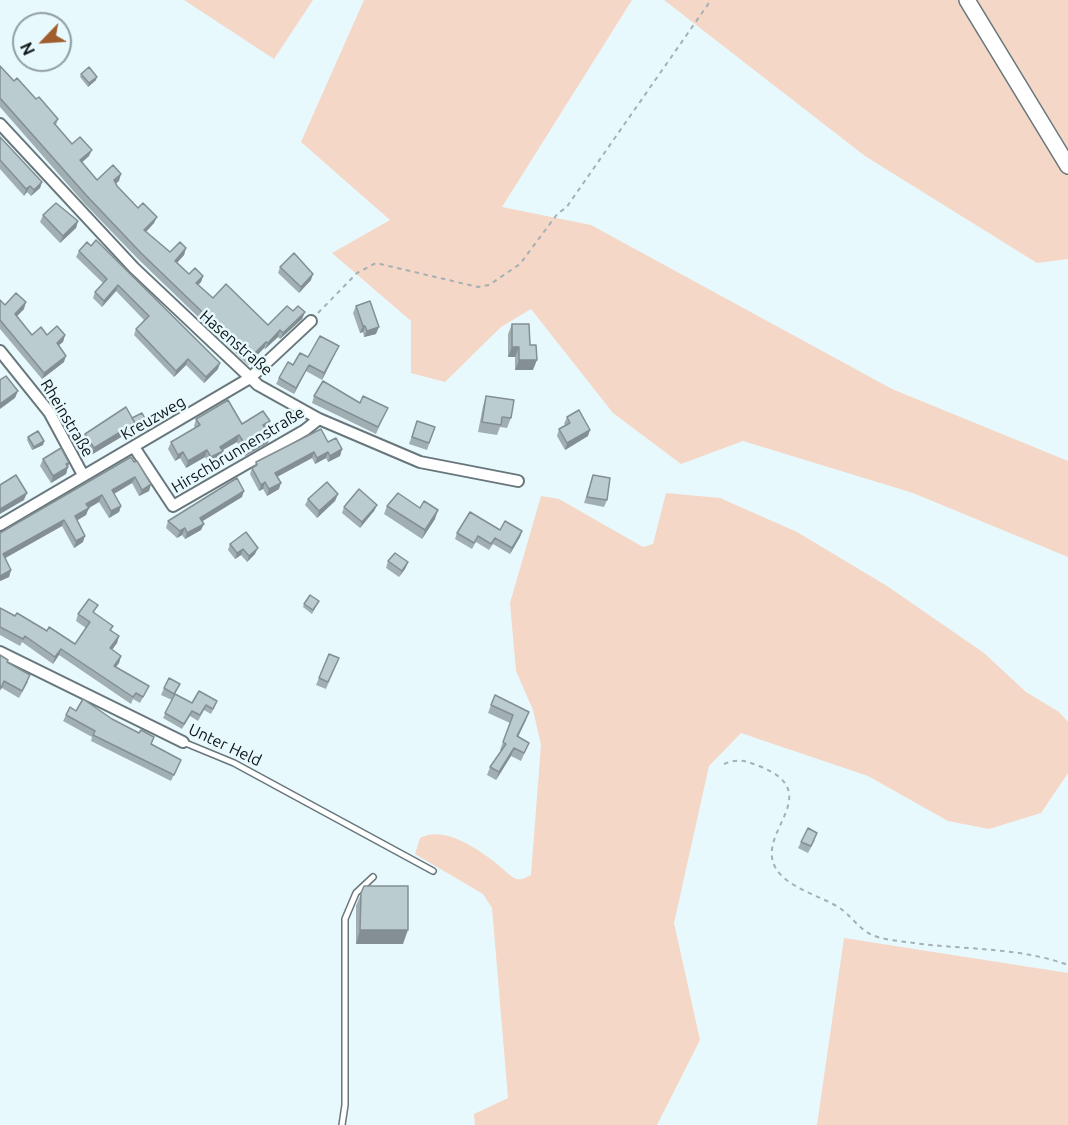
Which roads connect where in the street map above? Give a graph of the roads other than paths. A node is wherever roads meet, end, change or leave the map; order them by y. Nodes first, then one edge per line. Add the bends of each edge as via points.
1 (967, 0) edge
2 (0, 124) edge
3 (1068, 166) edge
4 (311, 321) road end
5 (1, 354) edge
6 (250, 378) junction
7 (319, 419) junction
8 (134, 447) junction
9 (83, 476) junction
10 (518, 481) dead end
11 (0, 525) edge
12 (0, 652) edge
13 (183, 742) joint
14 (433, 871) dead end
15 (373, 877) dead end
16 (342, 1125) edge

1 - 3 main road
2 - 6 street, Hasenstraße via 134,268
4 - 6 street, Kreuzweg
5 - 9 street, Rheinstraße via 43,402
6 - 7 street, Hasenstraße
6 - 8 street, Kreuzweg
7 - 8 street, Hirschbrunnenstraße via 173,506
7 - 10 street, Hasenstraße via 428,464
8 - 9 street, Kreuzweg
9 - 11 street, Kreuzweg
12 - 13 street, Unter Held
13 - 14 lane, Unter Held via 234,763
15 - 16 lane via 356,893 345,919

